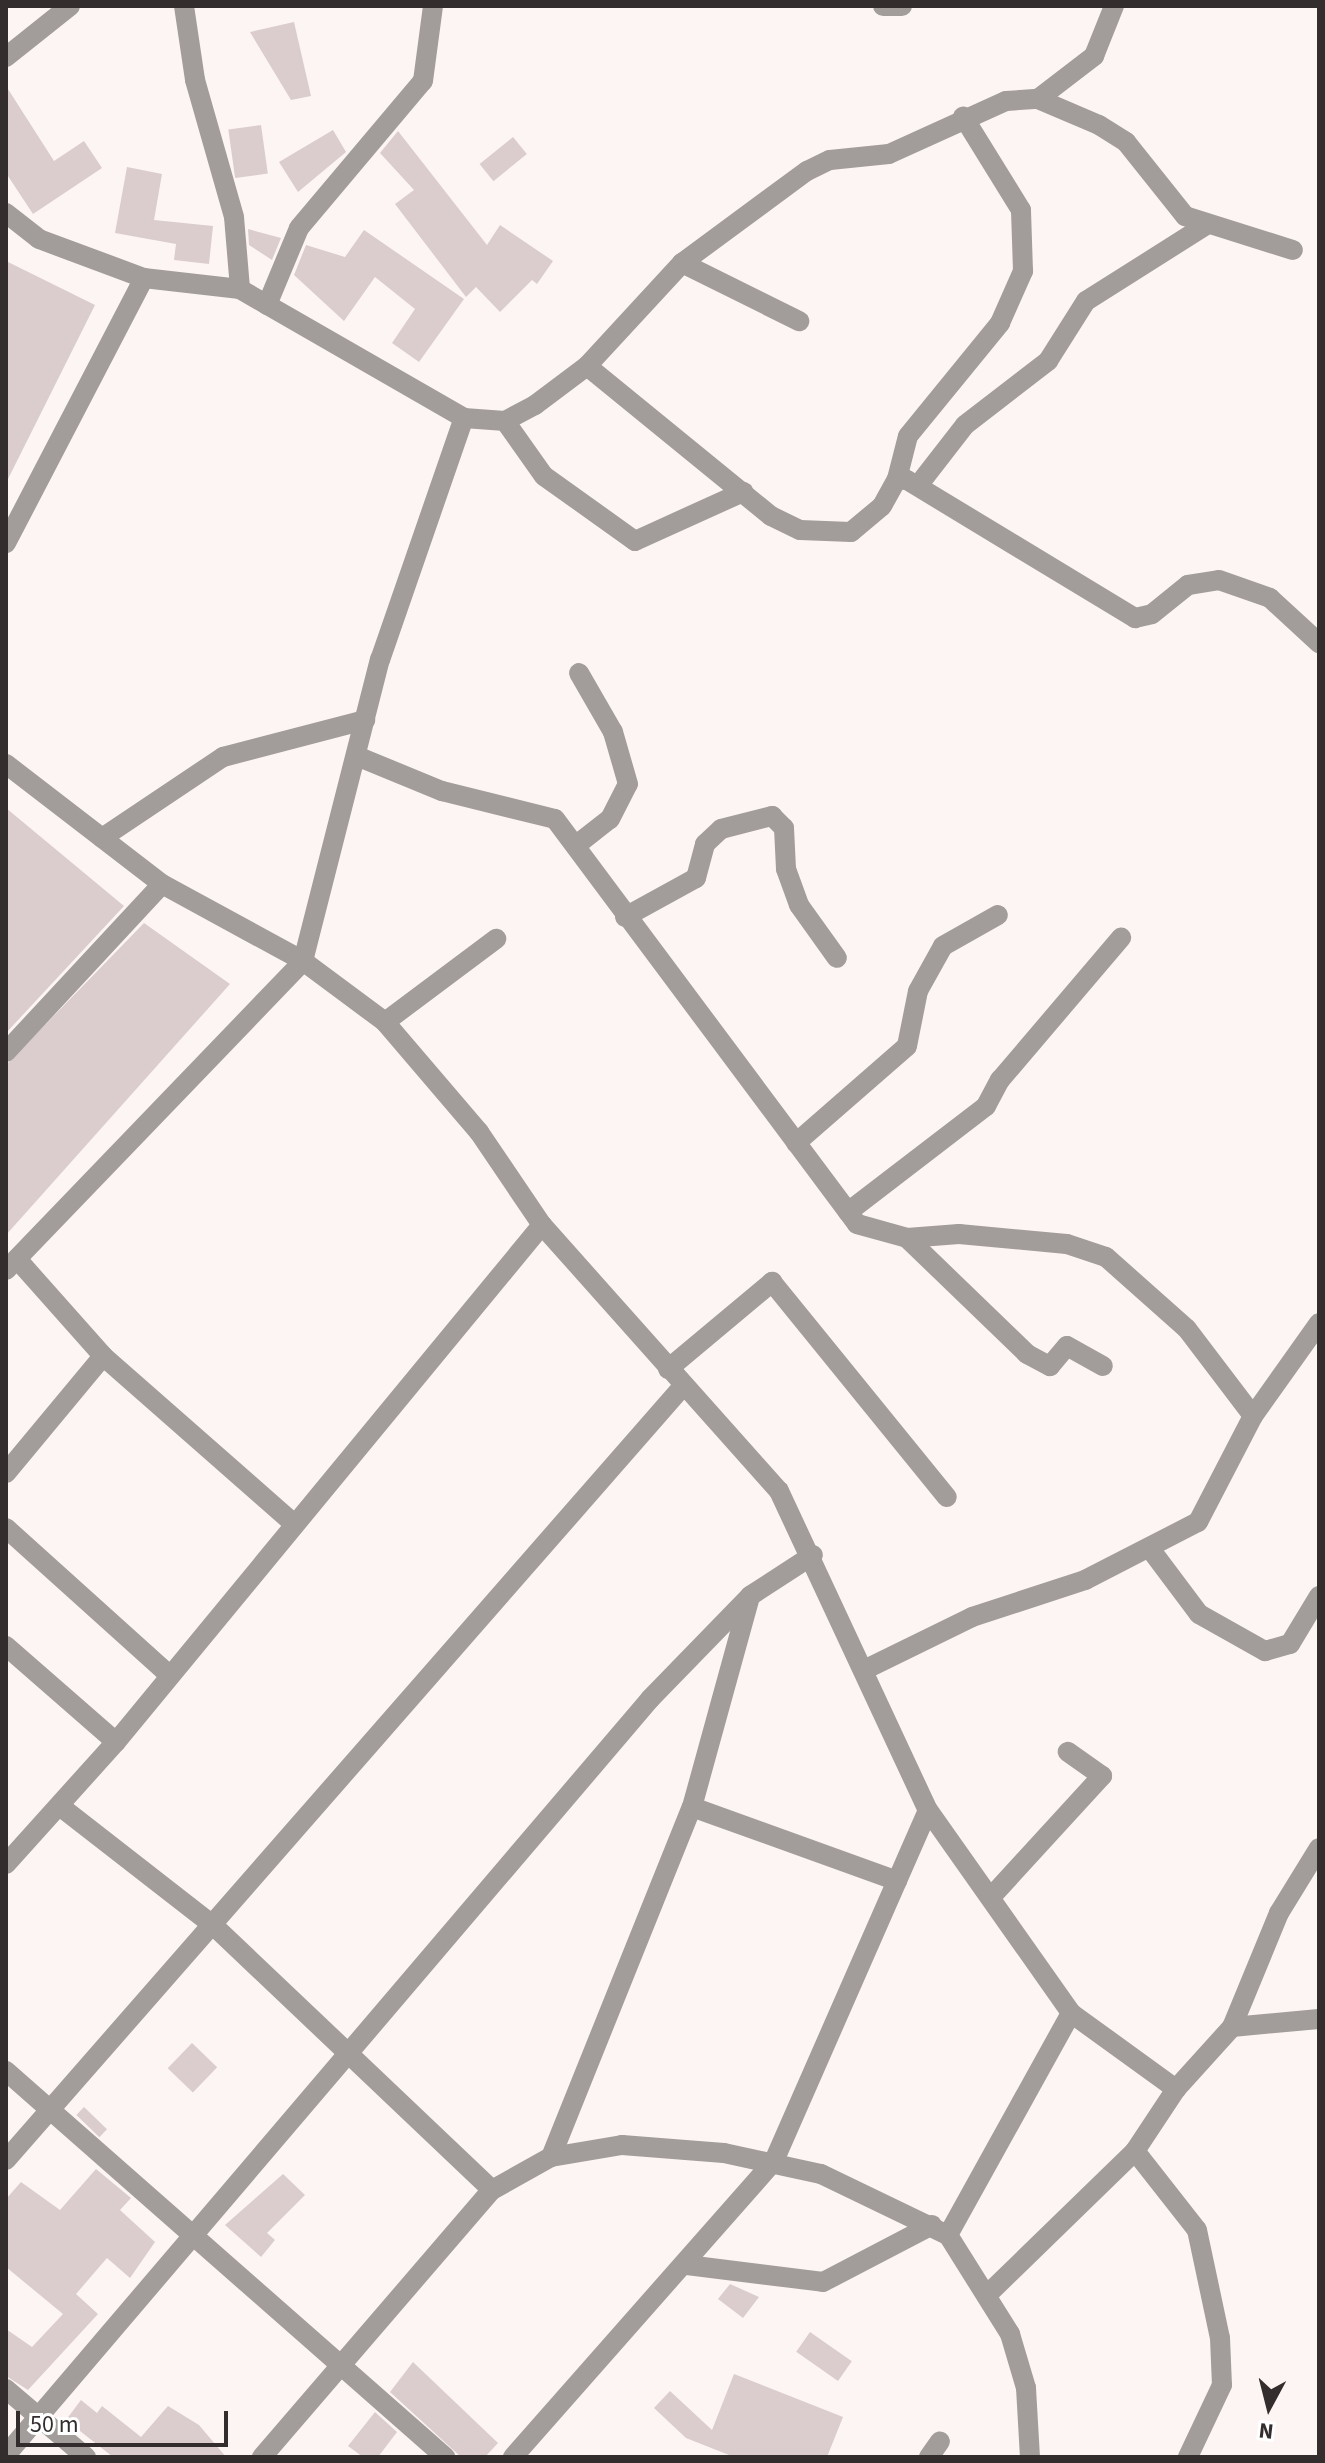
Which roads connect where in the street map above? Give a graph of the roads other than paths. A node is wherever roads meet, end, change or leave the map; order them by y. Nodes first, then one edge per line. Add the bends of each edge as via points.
1 (70, 6) edge
2 (184, 6) edge
3 (433, 6) edge
4 (883, 6) edge
5 (902, 6) edge
6 (1114, 6) edge
7 (6, 57) edge
8 (1038, 99) junction
9 (963, 116) junction
10 (6, 213) edge
11 (1208, 224) junction
12 (1293, 250) dead end
13 (682, 263) junction
14 (144, 278) junction
15 (240, 289) junction
16 (267, 305) junction
17 (799, 321) dead end
18 (587, 366) junction
19 (464, 418) junction
20 (505, 421) junction
21 (897, 479) junction
22 (920, 483) junction
23 (743, 492) junction
24 (6, 543) edge
25 (1319, 643) edge
26 (579, 673) dead end
27 (365, 720) junction
28 (359, 757) junction
29 (6, 764) edge
30 (102, 838) junction
31 (579, 843) junction
32 (162, 884) junction
33 (998, 915) dead end
34 (625, 917) junction
35 (1121, 938) dead end
36 (496, 939) dead end
37 (837, 958) dead end
38 (303, 961) junction
39 (385, 1022) junction
40 (6, 1052) edge
41 (796, 1143) junction
42 (848, 1212) junction
43 (542, 1225) junction
44 (907, 1238) junction
45 (11, 1264) edge
46 (1319, 1323) edge
47 (103, 1356) junction
48 (1103, 1366) dead end
49 (668, 1369) junction
50 (683, 1386) junction
51 (1253, 1416) junction
52 (6, 1473) edge
53 (947, 1497) dead end
54 (291, 1521) junction
55 (6, 1528) edge
56 (1151, 1550) junction
57 (813, 1555) junction
58 (750, 1596) junction
59 (1319, 1596) edge
60 (6, 1646) edge
61 (864, 1670) junction
62 (168, 1674) junction
63 (116, 1742) junction
64 (1068, 1752) dead end
65 (61, 1807) junction
66 (692, 1807) junction
67 (928, 1810) junction
68 (1319, 1848) edge
69 (8, 1859) edge
70 (897, 1881) junction
71 (992, 1896) junction
72 (214, 1926) junction
73 (1071, 2013) junction
74 (1319, 2019) edge
75 (1232, 2027) junction
76 (351, 2058) junction
77 (6, 2071) edge
78 (1176, 2089) junction
79 (51, 2109) junction
80 (1135, 2151) junction
81 (551, 2157) junction
82 (6, 2160) edge
83 (774, 2161) junction
84 (492, 2190) junction
85 (940, 2230) junction
86 (193, 2238) junction
87 (687, 2265) junction
88 (988, 2294) junction
89 (339, 2366) junction
90 (6, 2389) edge
91 (40, 2418) junction
92 (6, 2455) edge
93 (86, 2457) edge
94 (262, 2457) edge
95 (445, 2457) edge
96 (513, 2457) edge
97 (1030, 2457) edge
98 (1188, 2457) edge

1 - 7 street
2 - 15 street via 195,80 234,217
3 - 16 street via 423,81 299,228
4 - 5 street
6 - 8 street via 1094,56
8 - 9 street
8 - 11 street via 1126,142 1175,209
9 - 13 street via 889,154 830,160 807,171
9 - 21 street via 1021,210 1023,271 1000,323 908,436
10 - 14 street via 39,239
11 - 12 street
11 - 22 street via 1086,301 1048,361 965,425
13 - 17 street
13 - 18 street
14 - 15 street
14 - 24 street
15 - 16 street
16 - 19 street
18 - 20 street
18 - 23 street
19 - 20 street
19 - 27 street
20 - 23 street via 544,476 635,541
21 - 22 street
21 - 23 street via 882,506 851,532 800,530
22 - 25 street via 1135,618 1152,614 1188,585 1219,580 1270,598
26 - 31 street via 613,732 628,784 610,819
27 - 28 street
27 - 30 street via 223,757
28 - 31 street via 442,791 542,810
28 - 38 street
29 - 30 street
30 - 32 street
31 - 34 street
32 - 38 street
32 - 40 street
33 - 41 street via 943,946 918,991 907,1046
34 - 37 street via 696,878 705,844 721,829 772,816 784,828 786,869 799,905
34 - 41 street
35 - 42 street via 1000,1080 986,1106
36 - 39 street
38 - 39 street
38 - 45 street
39 - 43 street via 479,1132
41 - 42 street
42 - 44 street via 868,1230
43 - 49 street
43 - 54 street
44 - 48 street via 1027,1354 1050,1366 1067,1346
44 - 51 street via 993,1236 1106,1257 1187,1329
45 - 47 street
46 - 51 street
47 - 52 street
47 - 54 street
49 - 50 street
49 - 53 street via 772,1282
50 - 57 street via 779,1491
50 - 72 street
51 - 56 street via 1198,1522
54 - 62 street
55 - 62 street
56 - 59 street via 1199,1614 1265,1651 1290,1644
56 - 61 street via 972,1617
57 - 58 street
57 - 61 street
58 - 66 street
58 - 76 street via 650,1699
60 - 63 street
61 - 67 street
62 - 63 street
63 - 65 street
64 - 71 street via 1102,1776
65 - 69 street
65 - 72 street
66 - 70 street
66 - 81 street
67 - 70 street
67 - 71 street
68 - 75 street via 1279,1913
70 - 83 street
71 - 73 street
72 - 76 street
72 - 79 street
73 - 78 street
73 - 85 street
74 - 75 street
75 - 78 street
76 - 84 street
76 - 86 street
77 - 79 street
78 - 80 street
79 - 82 street
79 - 86 street
80 - 88 street
80 - 98 street via 1197,2230 1220,2338 1222,2385
81 - 83 street via 622,2145
81 - 84 street
83 - 85 street via 861,2188
83 - 87 street
84 - 89 street
85 - 87 street via 823,2282
85 - 88 street
86 - 89 street
86 - 91 street
87 - 96 street
88 - 97 street via 1021,2364
89 - 94 street
89 - 95 street
90 - 91 street
91 - 92 street
91 - 93 street

